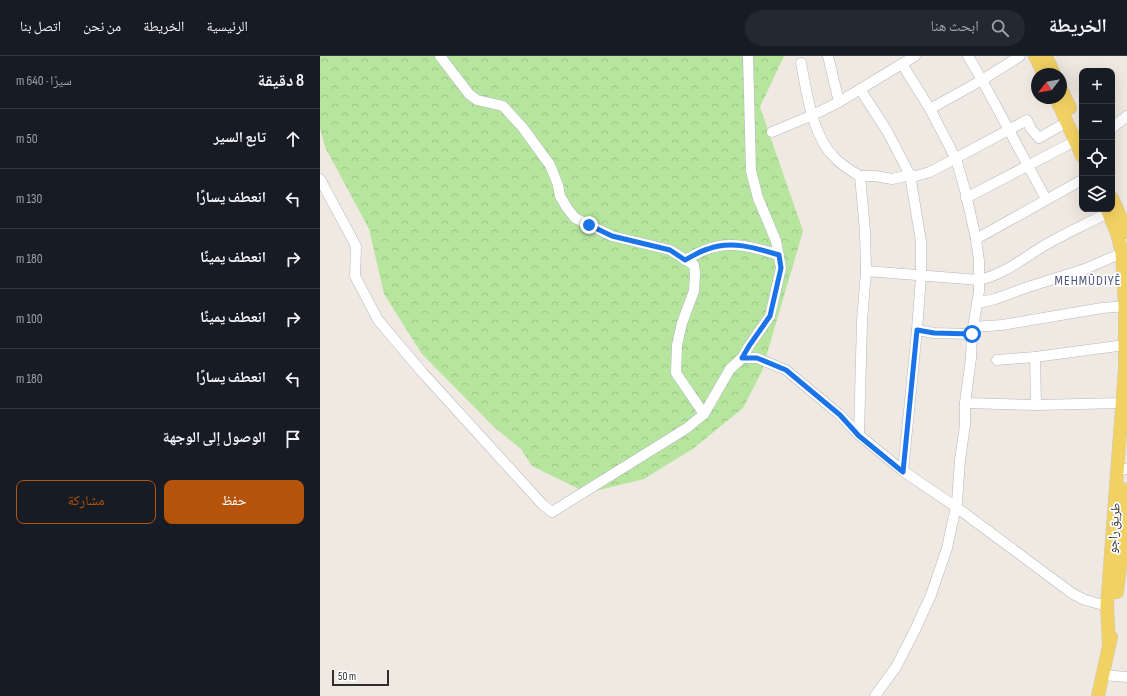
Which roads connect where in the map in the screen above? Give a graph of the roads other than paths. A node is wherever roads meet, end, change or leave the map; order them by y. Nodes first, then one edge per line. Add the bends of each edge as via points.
1 (440, 56) edge
2 (748, 56) edge
3 (828, 56) edge
4 (915, 56) edge
5 (968, 56) edge
6 (1020, 56) edge
7 (1035, 56) edge
8 (1046, 56) edge
9 (801, 63) dead end
10 (902, 64) junction
11 (1041, 68) edge
12 (1051, 68) edge
13 (982, 80) junction
14 (860, 89) junction
15 (839, 102) junction
16 (1059, 104) edge
17 (1066, 104) edge
18 (930, 109) junction
19 (812, 115) junction
20 (1127, 116) edge
21 (1067, 122) junction
22 (1115, 126) edge
23 (1008, 130) junction
24 (772, 132) dead end
25 (1079, 143) edge
26 (1079, 144) edge
27 (1079, 146) edge
28 (956, 159) junction
29 (1028, 166) junction
30 (910, 175) junction
31 (860, 176) junction
32 (320, 179) edge
33 (1079, 182) edge
34 (966, 198) junction
35 (1046, 199) junction
36 (1115, 205) edge
37 (1106, 212) edge
38 (1108, 212) edge
39 (1127, 232) edge
40 (976, 239) junction
41 (1122, 253) junction
42 (779, 255) junction
43 (685, 260) junction
44 (866, 272) junction
45 (921, 276) junction
46 (979, 280) junction
47 (977, 304) junction
48 (1126, 306) edge
49 (917, 330) junction
50 (973, 331) junction
51 (1125, 345) junction
52 (1035, 357) junction
53 (742, 358) junction
54 (996, 360) dead end
55 (965, 403) junction
56 (1123, 403) junction
57 (1036, 405) junction
58 (704, 414) junction
59 (859, 436) junction
60 (1123, 470) edge
61 (903, 472) junction
62 (1127, 489) edge
63 (956, 507) junction
64 (1107, 606) junction
65 (1109, 645) junction
66 (1102, 675) junction
67 (1127, 677) edge
68 (875, 696) edge
69 (1098, 696) edge

1 - 43 street via 470,94 477,100 503,106 523,128 550,165 560,196 575,218 612,236 670,250
2 - 42 street via 751,171
3 - 15 street
4 - 10 street
5 - 13 street
6 - 13 street
7 - 11 main road
8 - 12 main road
9 - 19 street
10 - 14 street
10 - 18 street
13 - 18 street
13 - 23 street
14 - 15 street
14 - 30 street via 887,131
15 - 19 street
16 - 21 main road
17 - 25 main road
18 - 28 street
19 - 24 street
19 - 31 street via 826,147 835,159
20 - 22 street
21 - 23 street via 1039,138 1031,129 1028,120
21 - 26 main road
23 - 28 street
23 - 29 street
27 - 29 street
28 - 30 street via 930,172
28 - 34 street
29 - 34 street
29 - 35 street
30 - 31 street via 892,179
30 - 45 street via 921,241
31 - 44 street
32 - 58 street via 356,246 355,276 378,320 422,372 552,512 687,428
33 - 35 street
34 - 40 street
35 - 40 street
36 - 39 main road
37 - 46 street via 1005,270 990,278
38 - 41 main road, طريق راجو
40 - 46 street
41 - 47 street via 1085,269
41 - 48 main road, طريق راجو
42 - 43 street via 734,244 709,248
42 - 53 street via 781,268 770,316
43 - 58 street via 694,266 694,291 677,345 676,373
44 - 45 street
44 - 59 street
45 - 46 street
45 - 49 street
46 - 47 street
47 - 50 street
48 - 50 street
48 - 51 main road, طريق راجو
49 - 50 street via 934,333
49 - 61 street
50 - 55 street
51 - 52 street
51 - 56 main road, طريق راجو
52 - 54 street
52 - 57 street
53 - 58 street via 730,369
53 - 59 street via 757,358 786,370 840,415
55 - 57 street
55 - 63 street
56 - 57 street
56 - 60 main road, طريق راجو
59 - 61 street
60 - 64 main road, طريق راجو
61 - 63 street
62 - 65 main road, طريق راجو via 1122,552
63 - 64 street via 1073,594
63 - 68 street via 947,548 931,595 896,667
64 - 65 main road, طريق راجو
65 - 66 main road
66 - 67 street
66 - 69 main road

